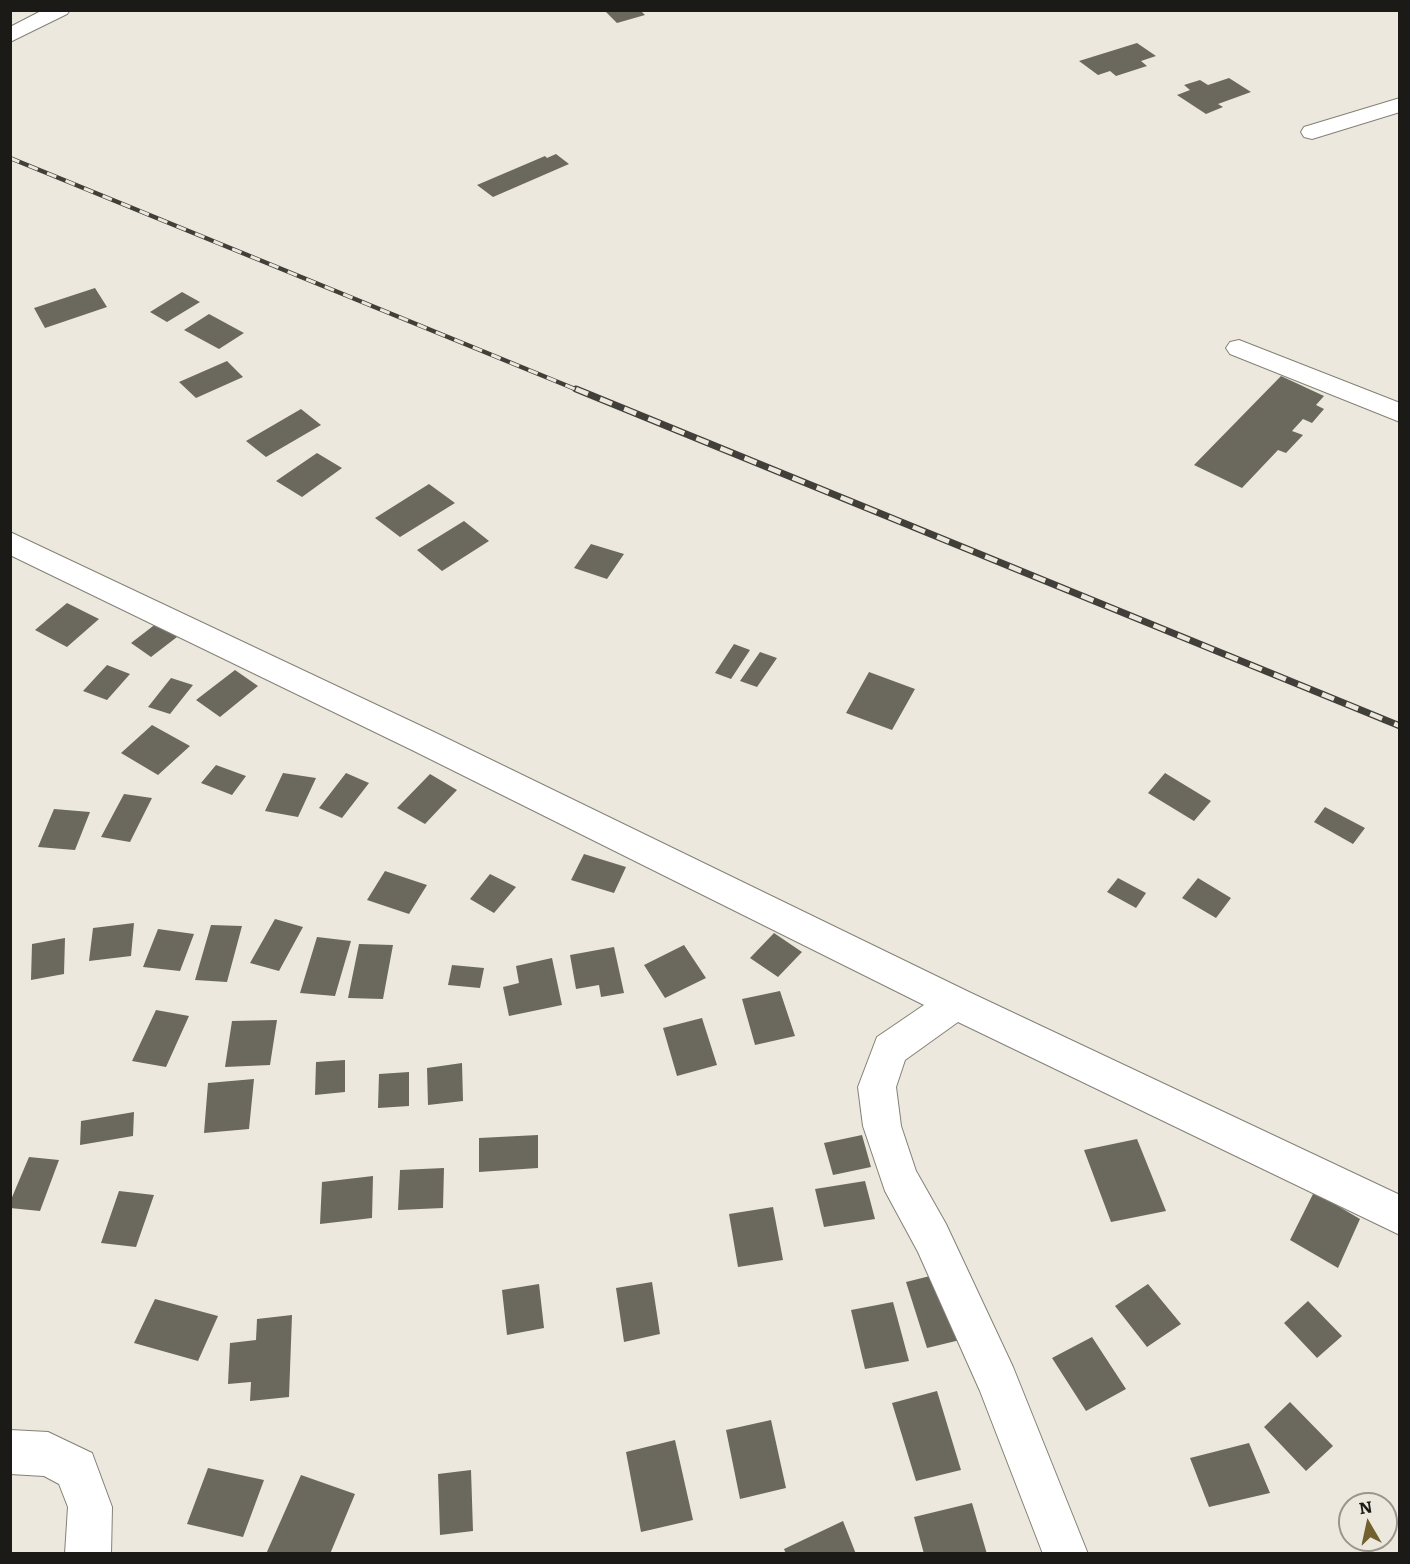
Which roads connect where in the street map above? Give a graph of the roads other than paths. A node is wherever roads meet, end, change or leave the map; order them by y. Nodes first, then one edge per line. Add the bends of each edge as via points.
1 (60, 10) edge
2 (10, 36) edge
3 (1400, 105) edge
4 (1312, 132) dead end
5 (1239, 348) dead end
6 (1400, 413) edge
7 (10, 542) edge
8 (956, 1003) junction
9 (1400, 1216) edge
10 (10, 1452) edge
11 (88, 1554) edge
12 (1066, 1554) edge

1 - 2 street
3 - 4 street
5 - 6 street
7 - 8 street
8 - 9 street
8 - 12 street via 890,1049 877,1087 882,1126 899,1178 932,1238 998,1382
10 - 11 street via 48,1454 76,1469 90,1506

